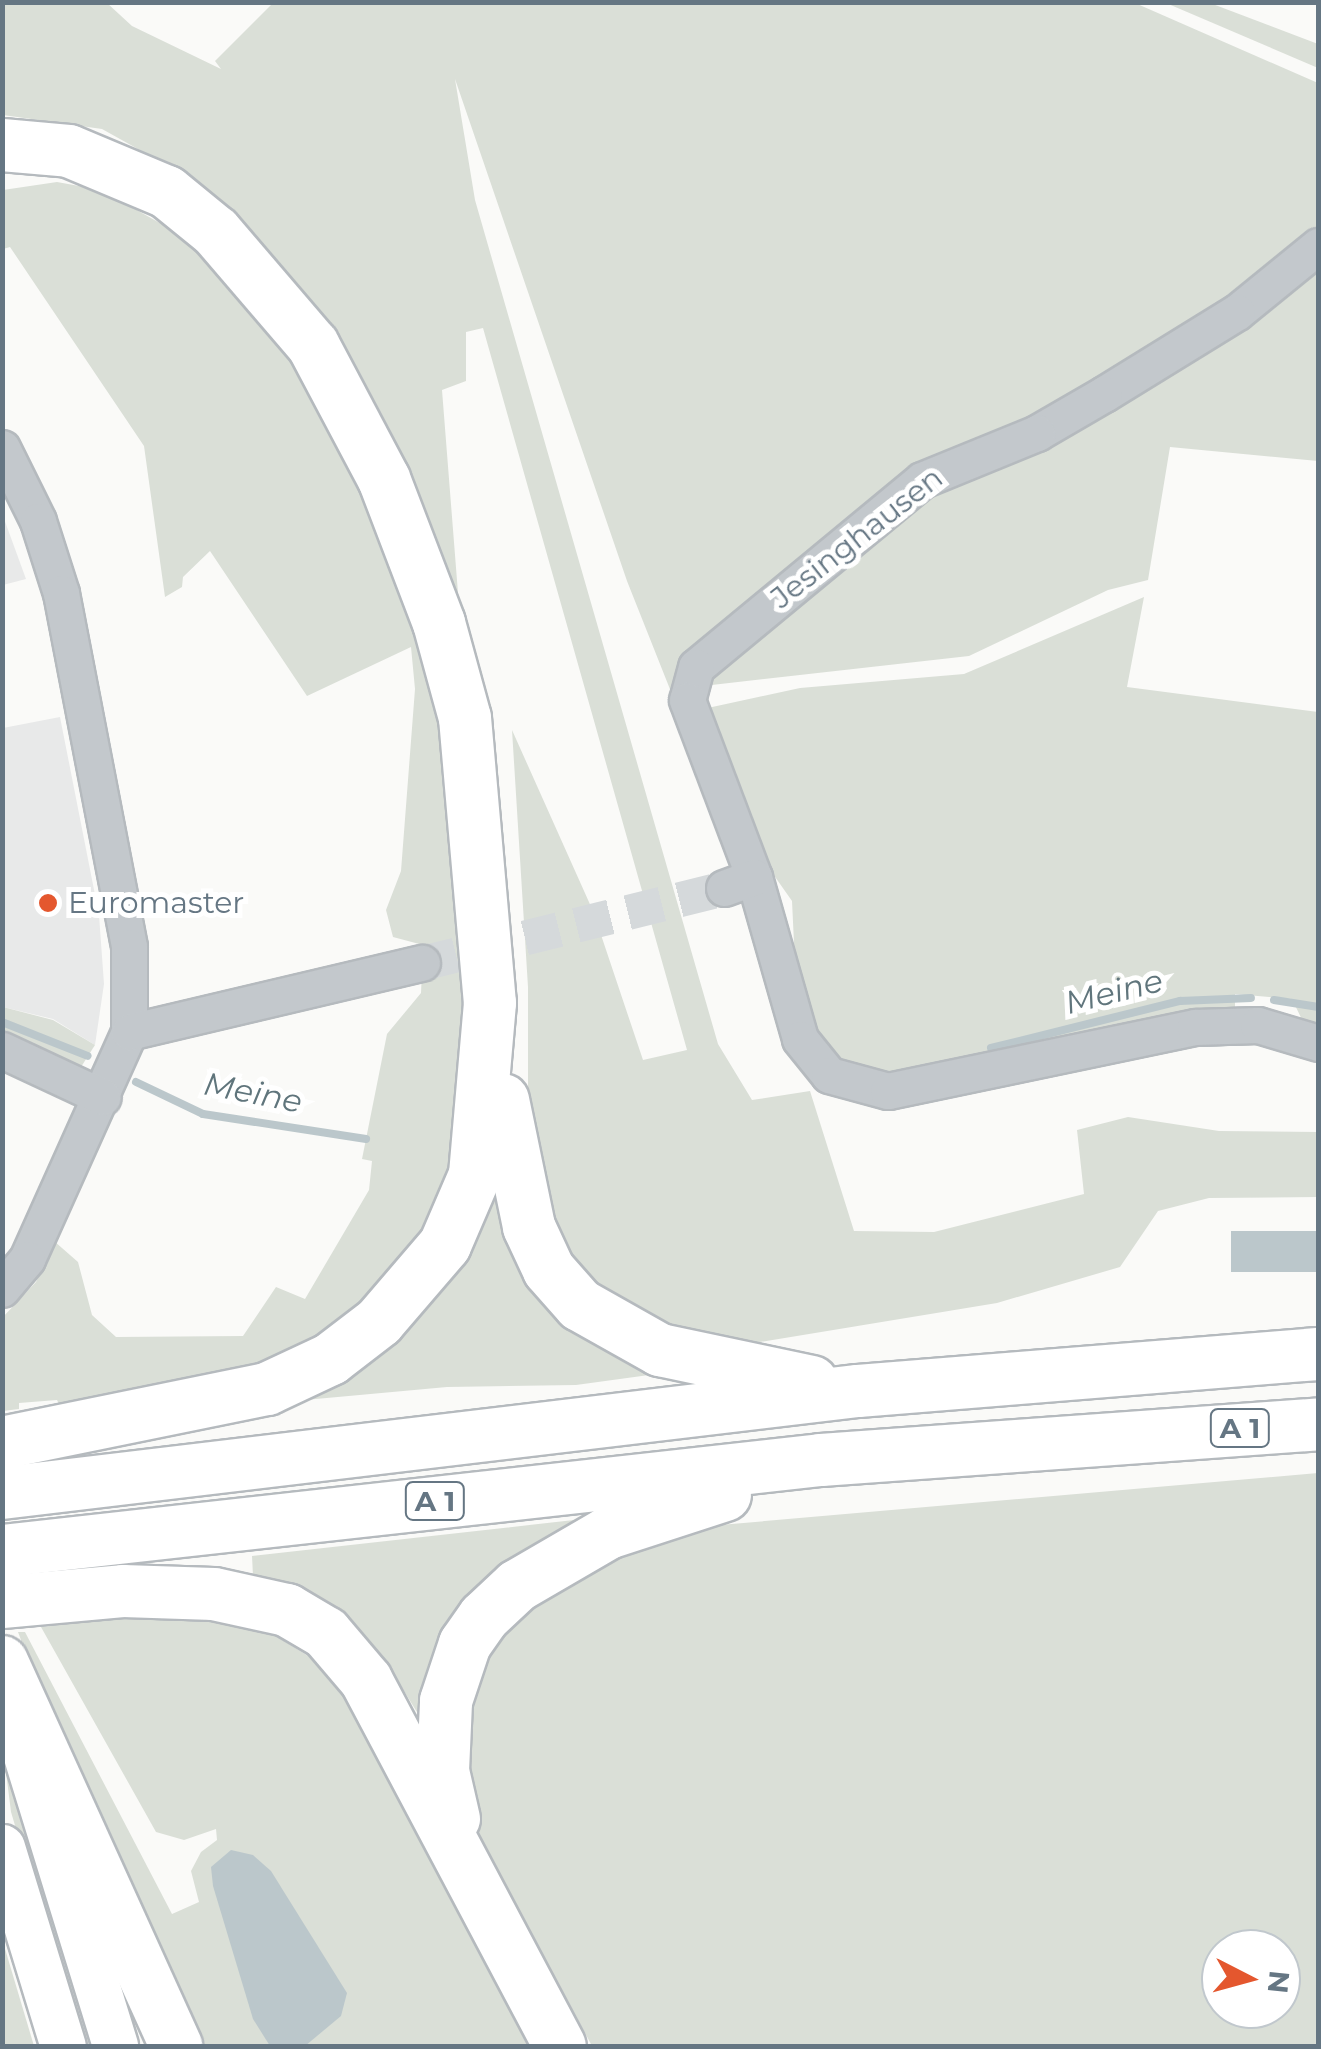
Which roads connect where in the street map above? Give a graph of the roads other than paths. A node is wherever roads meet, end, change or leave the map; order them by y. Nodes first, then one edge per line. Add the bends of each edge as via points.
1 (2, 145) edge
2 (69, 151) junction
3 (2, 171) edge
4 (1318, 246) edge
5 (2, 448) edge
6 (422, 964) tunnel mouth
7 (490, 1003) junction
8 (129, 1032) junction
9 (1318, 1043) edge
10 (2, 1050) edge
11 (103, 1097) junction
12 (2, 1289) edge
13 (1318, 1354) edge
14 (858, 1391) junction
15 (1318, 1424) edge
16 (820, 1460) junction
17 (17, 1466) edge
18 (37, 1564) edge
19 (2, 1602) edge
20 (2, 1665) edge
21 (2, 1847) edge
22 (464, 1859) junction
23 (63, 2046) edge
24 (115, 2046) edge
25 (176, 2046) edge
26 (560, 2046) edge

1 - 2 highway
2 - 3 highway
2 - 7 highway via 167,192 216,232 312,345 384,479 439,624 465,718
4 - 9 street, Jesinghausen via 1238,312 1104,394 1036,433 922,480 696,666 687,700 739,882 800,1040 811,1060 857,1086 888,1091 1195,1027 1258,1025
5 - 8 street via 38,521 61,593 129,947
6 - 8 street
7 - 14 highway via 516,1178 536,1245 560,1285 608,1325 660,1350
7 - 17 highway via 475,1174 445,1245 394,1308 331,1359 266,1389
8 - 11 street
10 - 11 street
11 - 12 street via 27,1259
13 - 14 highway, A 1
14 - 17 highway, A 1
15 - 16 highway, A 1
16 - 18 highway, A 1
16 - 22 highway via 608,1533 517,1586 484,1617 456,1664 443,1722 443,1771
18 - 19 highway
18 - 22 highway via 228,1595 308,1621 355,1661 430,1808
20 - 24 main road via 46,1838
20 - 25 highway
21 - 23 main road
22 - 26 highway

